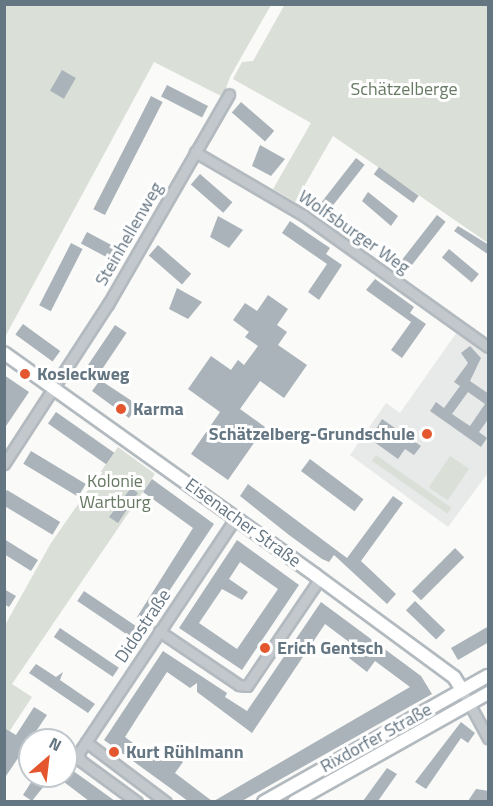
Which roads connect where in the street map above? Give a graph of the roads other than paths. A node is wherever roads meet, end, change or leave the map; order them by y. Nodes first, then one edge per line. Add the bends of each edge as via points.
1 (229, 94) dead end
2 (195, 152) junction
3 (489, 347) edge
4 (4, 353) edge
5 (52, 386) junction
6 (4, 464) edge
7 (236, 518) junction
8 (320, 579) junction
9 (159, 631) junction
10 (489, 676) edge
11 (462, 690) junction
12 (489, 693) edge
13 (470, 704) junction
14 (430, 707) junction
15 (438, 721) junction
16 (489, 738) edge
17 (86, 742) junction
18 (137, 801) edge
19 (166, 801) edge
20 (264, 801) edge
21 (294, 801) edge

1 - 2 street, Steinhellenweg
2 - 3 street, Wolfsburger Weg via 303,215
2 - 5 street, Steinhellenweg via 108,304
4 - 5 street, Eisenacher Straße
5 - 6 street
5 - 7 street, Eisenacher Straße
7 - 8 street, Eisenacher Straße
7 - 9 street, Didostraße
8 - 9 street via 247,686 239,685
8 - 11 street, Eisenacher Straße via 454,677
9 - 17 street, Didostraße
10 - 11 street, Rixdorfer Straße
11 - 13 street, Eisenacher Straße
11 - 14 street, Rixdorfer Straße
12 - 13 street, Rixdorfer Straße
13 - 15 street, Rixdorfer Straße
13 - 16 street, Eisenacher Straße
14 - 15 street
14 - 20 street, Rixdorfer Straße
15 - 21 street, Rixdorfer Straße
17 - 18 street, Didostraße via 78,754 81,761
17 - 19 street

